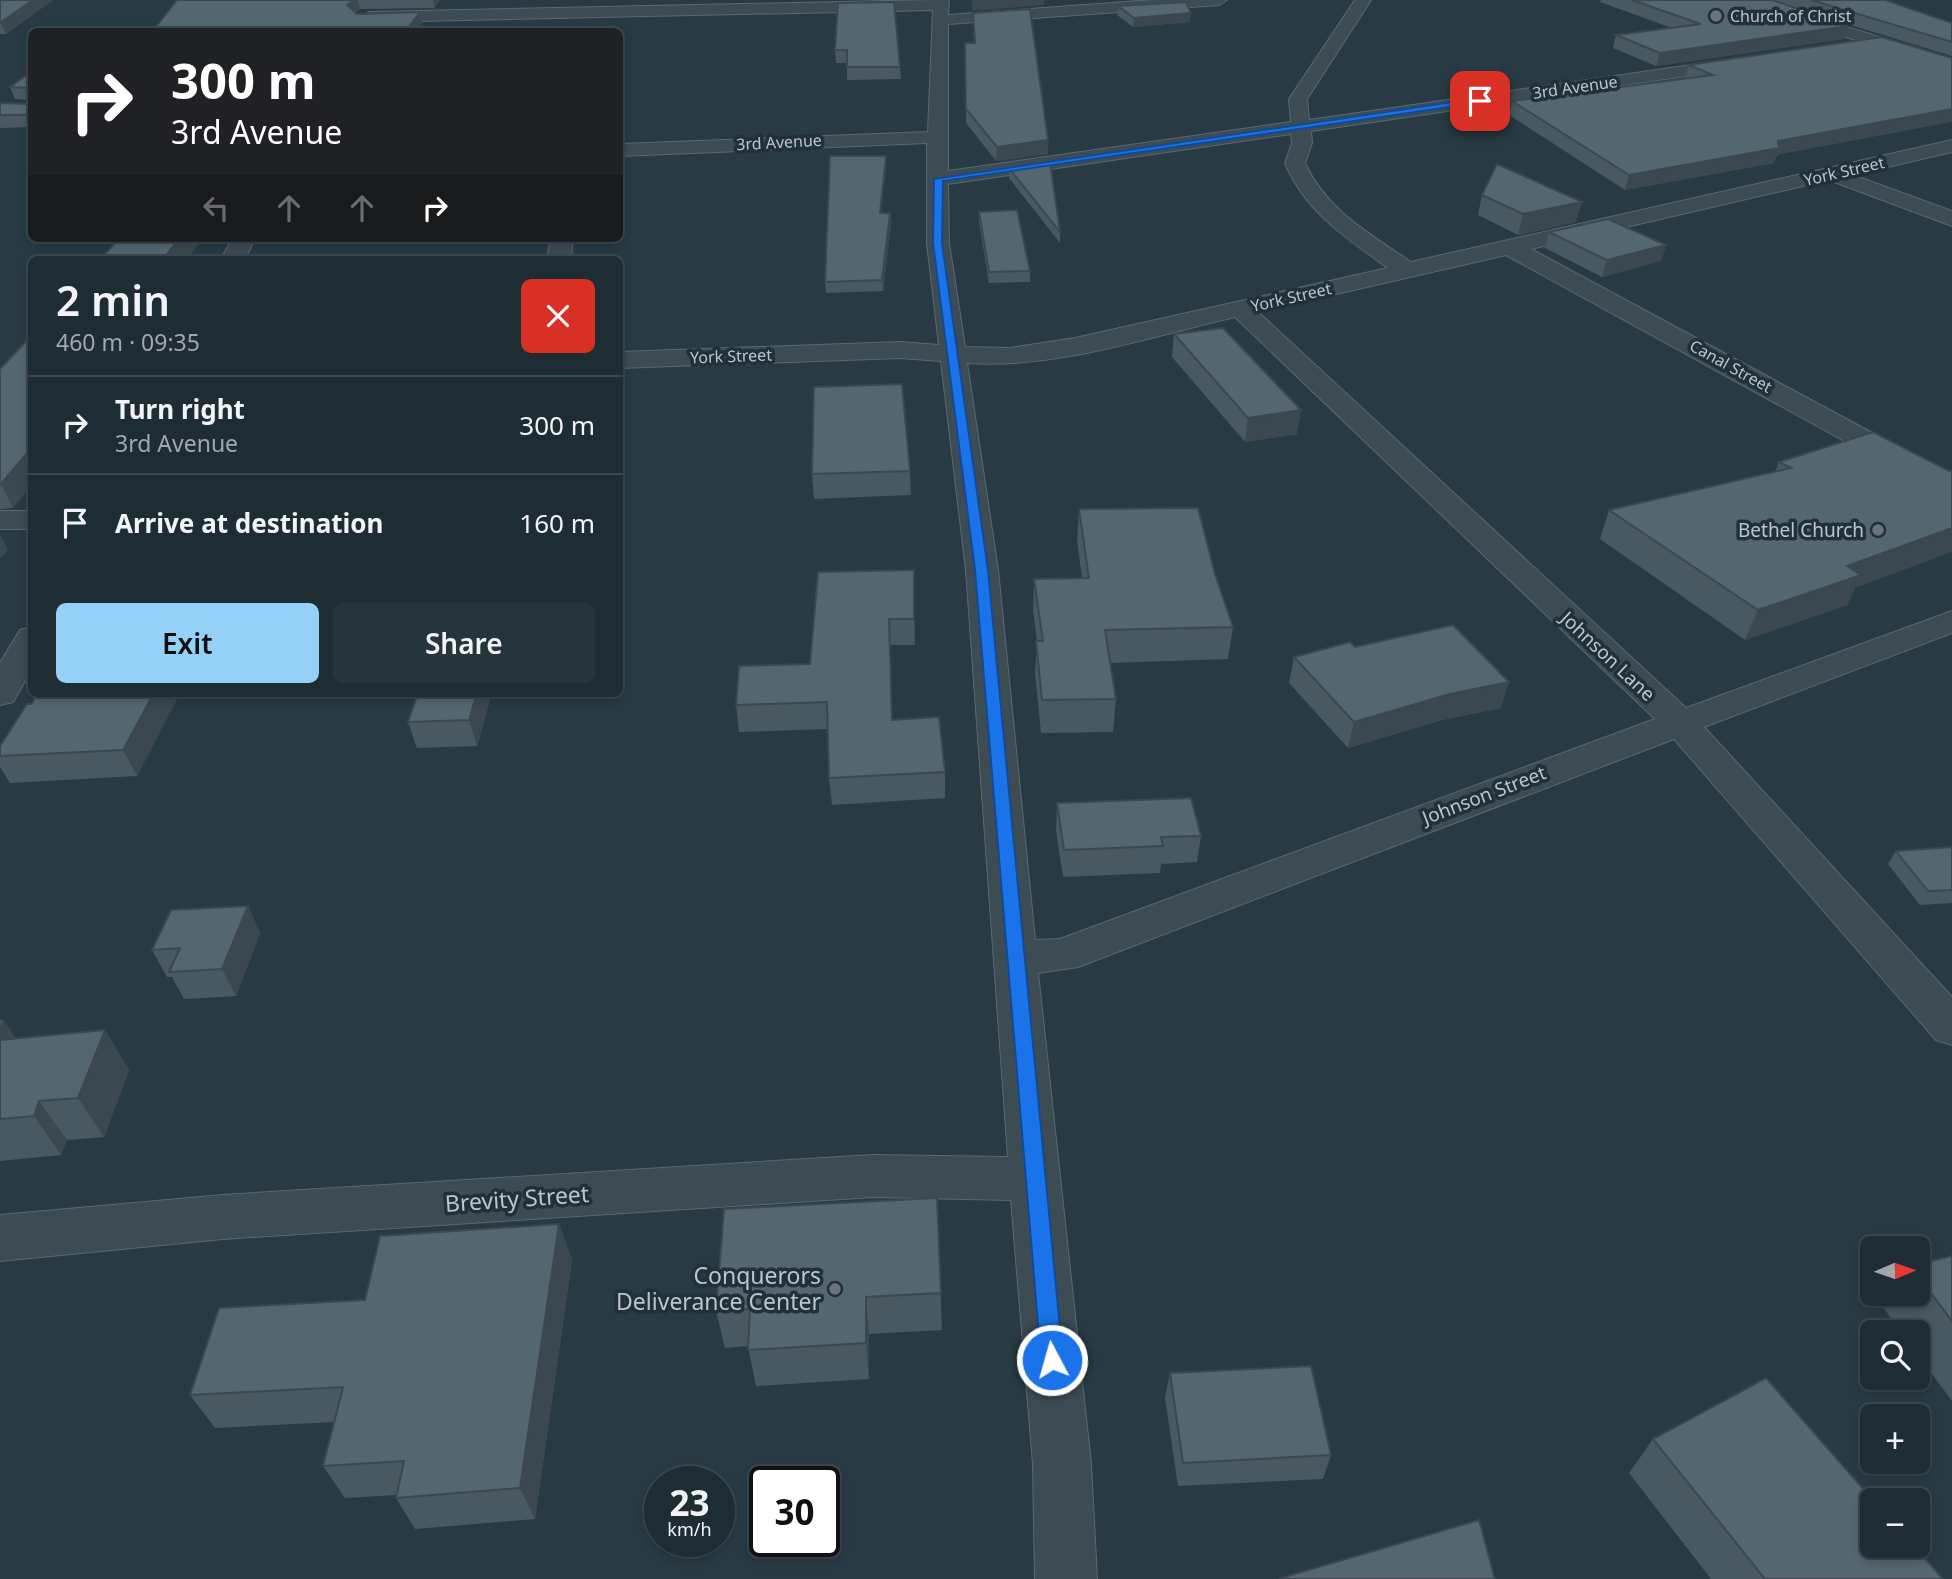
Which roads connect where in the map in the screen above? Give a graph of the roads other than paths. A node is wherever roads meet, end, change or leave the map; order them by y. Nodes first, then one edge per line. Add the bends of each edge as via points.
1 (369, 0) edge
2 (1219, 0) edge
3 (1363, 0) edge
4 (1742, 0) edge
5 (1092, 4) edge
6 (743, 5) edge
7 (941, 8) edge
8 (1879, 42) junction
9 (1828, 50) edge
10 (1765, 59) edge
11 (1952, 65) edge
12 (1300, 126) junction
13 (938, 137) junction
14 (1952, 146) edge
15 (623, 150) edge
16 (1831, 174) junction
17 (939, 179) junction
18 (1952, 219) edge
19 (1509, 247) junction
20 (1408, 271) junction
21 (1240, 308) junction
22 (953, 355) junction
23 (623, 360) edge
24 (1952, 488) edge
25 (0, 520) edge
26 (28, 520) edge
27 (1952, 621) edge
28 (28, 644) edge
29 (0, 695) edge
30 (1678, 722) junction
31 (1015, 958) junction
32 (1952, 1027) edge
33 (1034, 1179) junction
34 (0, 1238) edge
35 (1066, 1579) edge

1 - 6 street via 358,21
2 - 5 street
3 - 12 street via 1298,99
4 - 8 street
5 - 7 street
6 - 7 street
7 - 13 street
8 - 9 street
8 - 11 street
10 - 12 street, 3rd Avenue
12 - 17 street, 3rd Avenue
12 - 20 street via 1302,143 1295,163 1304,184 1350,230
13 - 15 street, 3rd Avenue
13 - 17 street
14 - 16 street, York Street
16 - 18 street
16 - 19 street, York Street
17 - 22 street via 937,243
19 - 20 street, York Street
19 - 24 street, Canal Street
20 - 21 street, York Street
21 - 22 street, York Street via 1075,346 1010,356
21 - 30 street, Johnson Lane
22 - 23 street, York Street via 901,350
22 - 31 street via 982,570
25 - 26 street
27 - 30 street, Johnson Street
28 - 29 street
30 - 31 street, Johnson Street via 1063,955
30 - 32 street, Johnson Lane
31 - 33 street
33 - 34 street, Brevity Street via 873,1176 223,1217
33 - 35 street via 1062,1464

